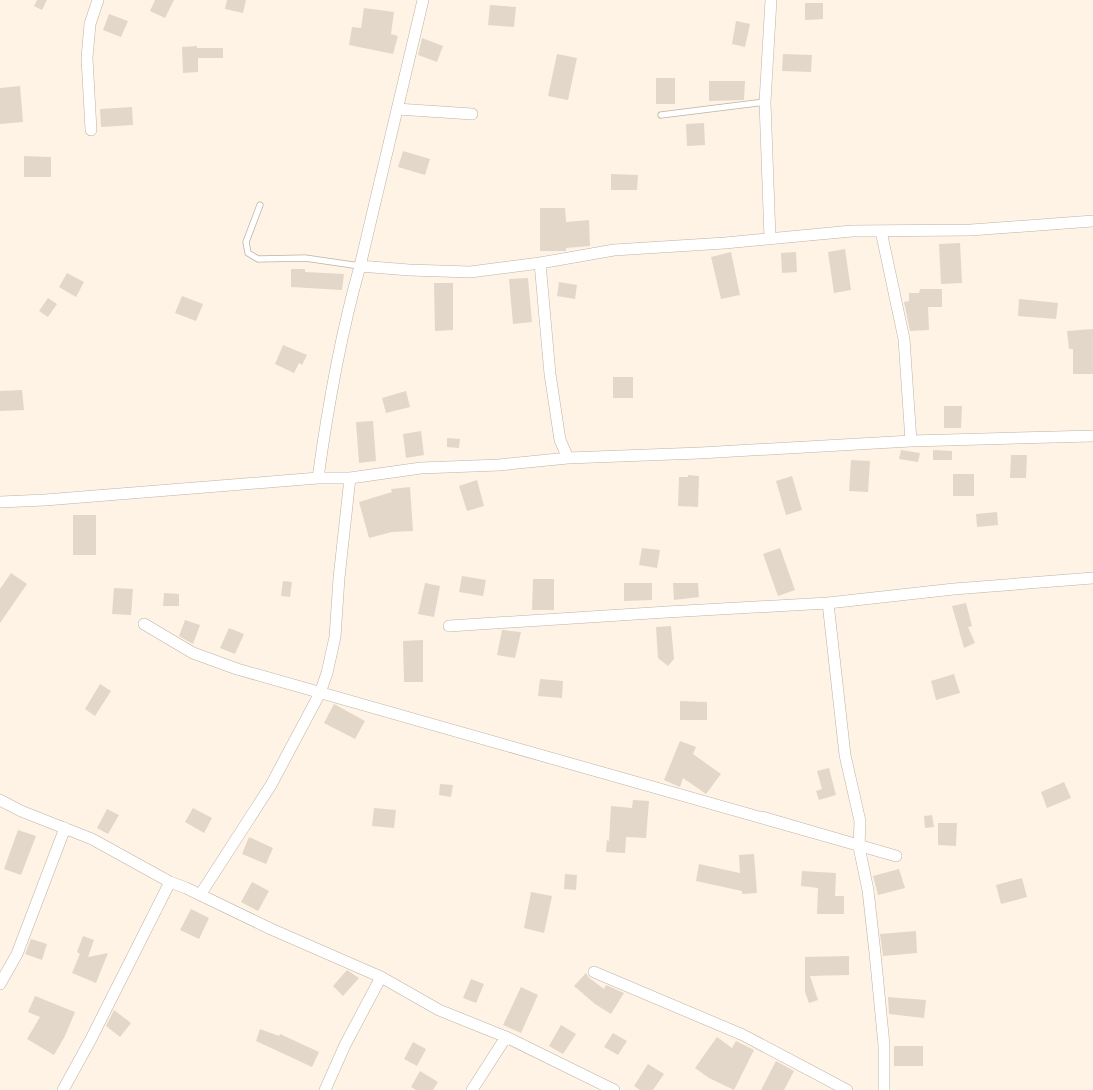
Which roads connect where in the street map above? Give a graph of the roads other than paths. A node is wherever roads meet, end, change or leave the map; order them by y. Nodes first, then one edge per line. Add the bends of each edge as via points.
1 (98, 0) edge
2 (423, 0) edge
3 (771, 0) edge
4 (765, 102) junction
5 (397, 109) junction
6 (472, 114) dead end
7 (661, 115) dead end
8 (91, 130) dead end
9 (260, 206) dead end
10 (1093, 221) edge
11 (881, 231) junction
12 (770, 238) junction
13 (540, 263) junction
14 (360, 266) junction
15 (1093, 436) edge
16 (911, 441) junction
17 (568, 458) junction
18 (318, 478) junction
19 (350, 478) junction
20 (0, 502) edge
21 (1093, 578) edge
22 (828, 603) junction
23 (144, 624) dead end
24 (449, 626) dead end
25 (320, 693) junction
26 (0, 800) edge
27 (762, 818) dead end
28 (64, 828) junction
29 (859, 847) junction
30 (896, 856) junction
31 (170, 882) junction
32 (200, 895) junction
33 (594, 972) dead end
34 (381, 977) junction
35 (0, 984) edge
36 (506, 1037) junction
37 (600, 1087) edge
38 (63, 1090) edge
39 (325, 1090) edge
40 (472, 1090) edge
41 (614, 1090) edge
42 (847, 1090) edge
43 (884, 1090) edge

1 - 8 street via 90,24 87,58
2 - 5 street
3 - 4 street
4 - 7 lane
4 - 12 street
5 - 6 street
5 - 14 street
9 - 14 lane via 246,242 248,253 258,259 304,258
10 - 11 street via 971,230
11 - 12 street
11 - 16 street via 904,339
12 - 13 street via 614,250
13 - 14 street via 470,272
13 - 17 street via 550,374 560,440
14 - 18 street via 329,397
15 - 16 street
16 - 17 street via 700,454
17 - 19 street via 421,468
18 - 19 street
18 - 20 street
19 - 25 street via 338,578 335,637
21 - 22 street
22 - 24 street
22 - 29 street via 845,755 860,821
23 - 25 street via 194,653
25 - 30 street
25 - 32 street via 271,785
26 - 28 street
27 - 30 street
28 - 31 street via 92,839
28 - 35 street via 17,954
29 - 30 street
29 - 43 street via 868,890 876,962 884,1046
31 - 32 street
31 - 38 street
32 - 34 street
33 - 42 street via 743,1035
34 - 36 street via 439,1010
34 - 39 street
36 - 37 street
36 - 40 street
37 - 41 street

